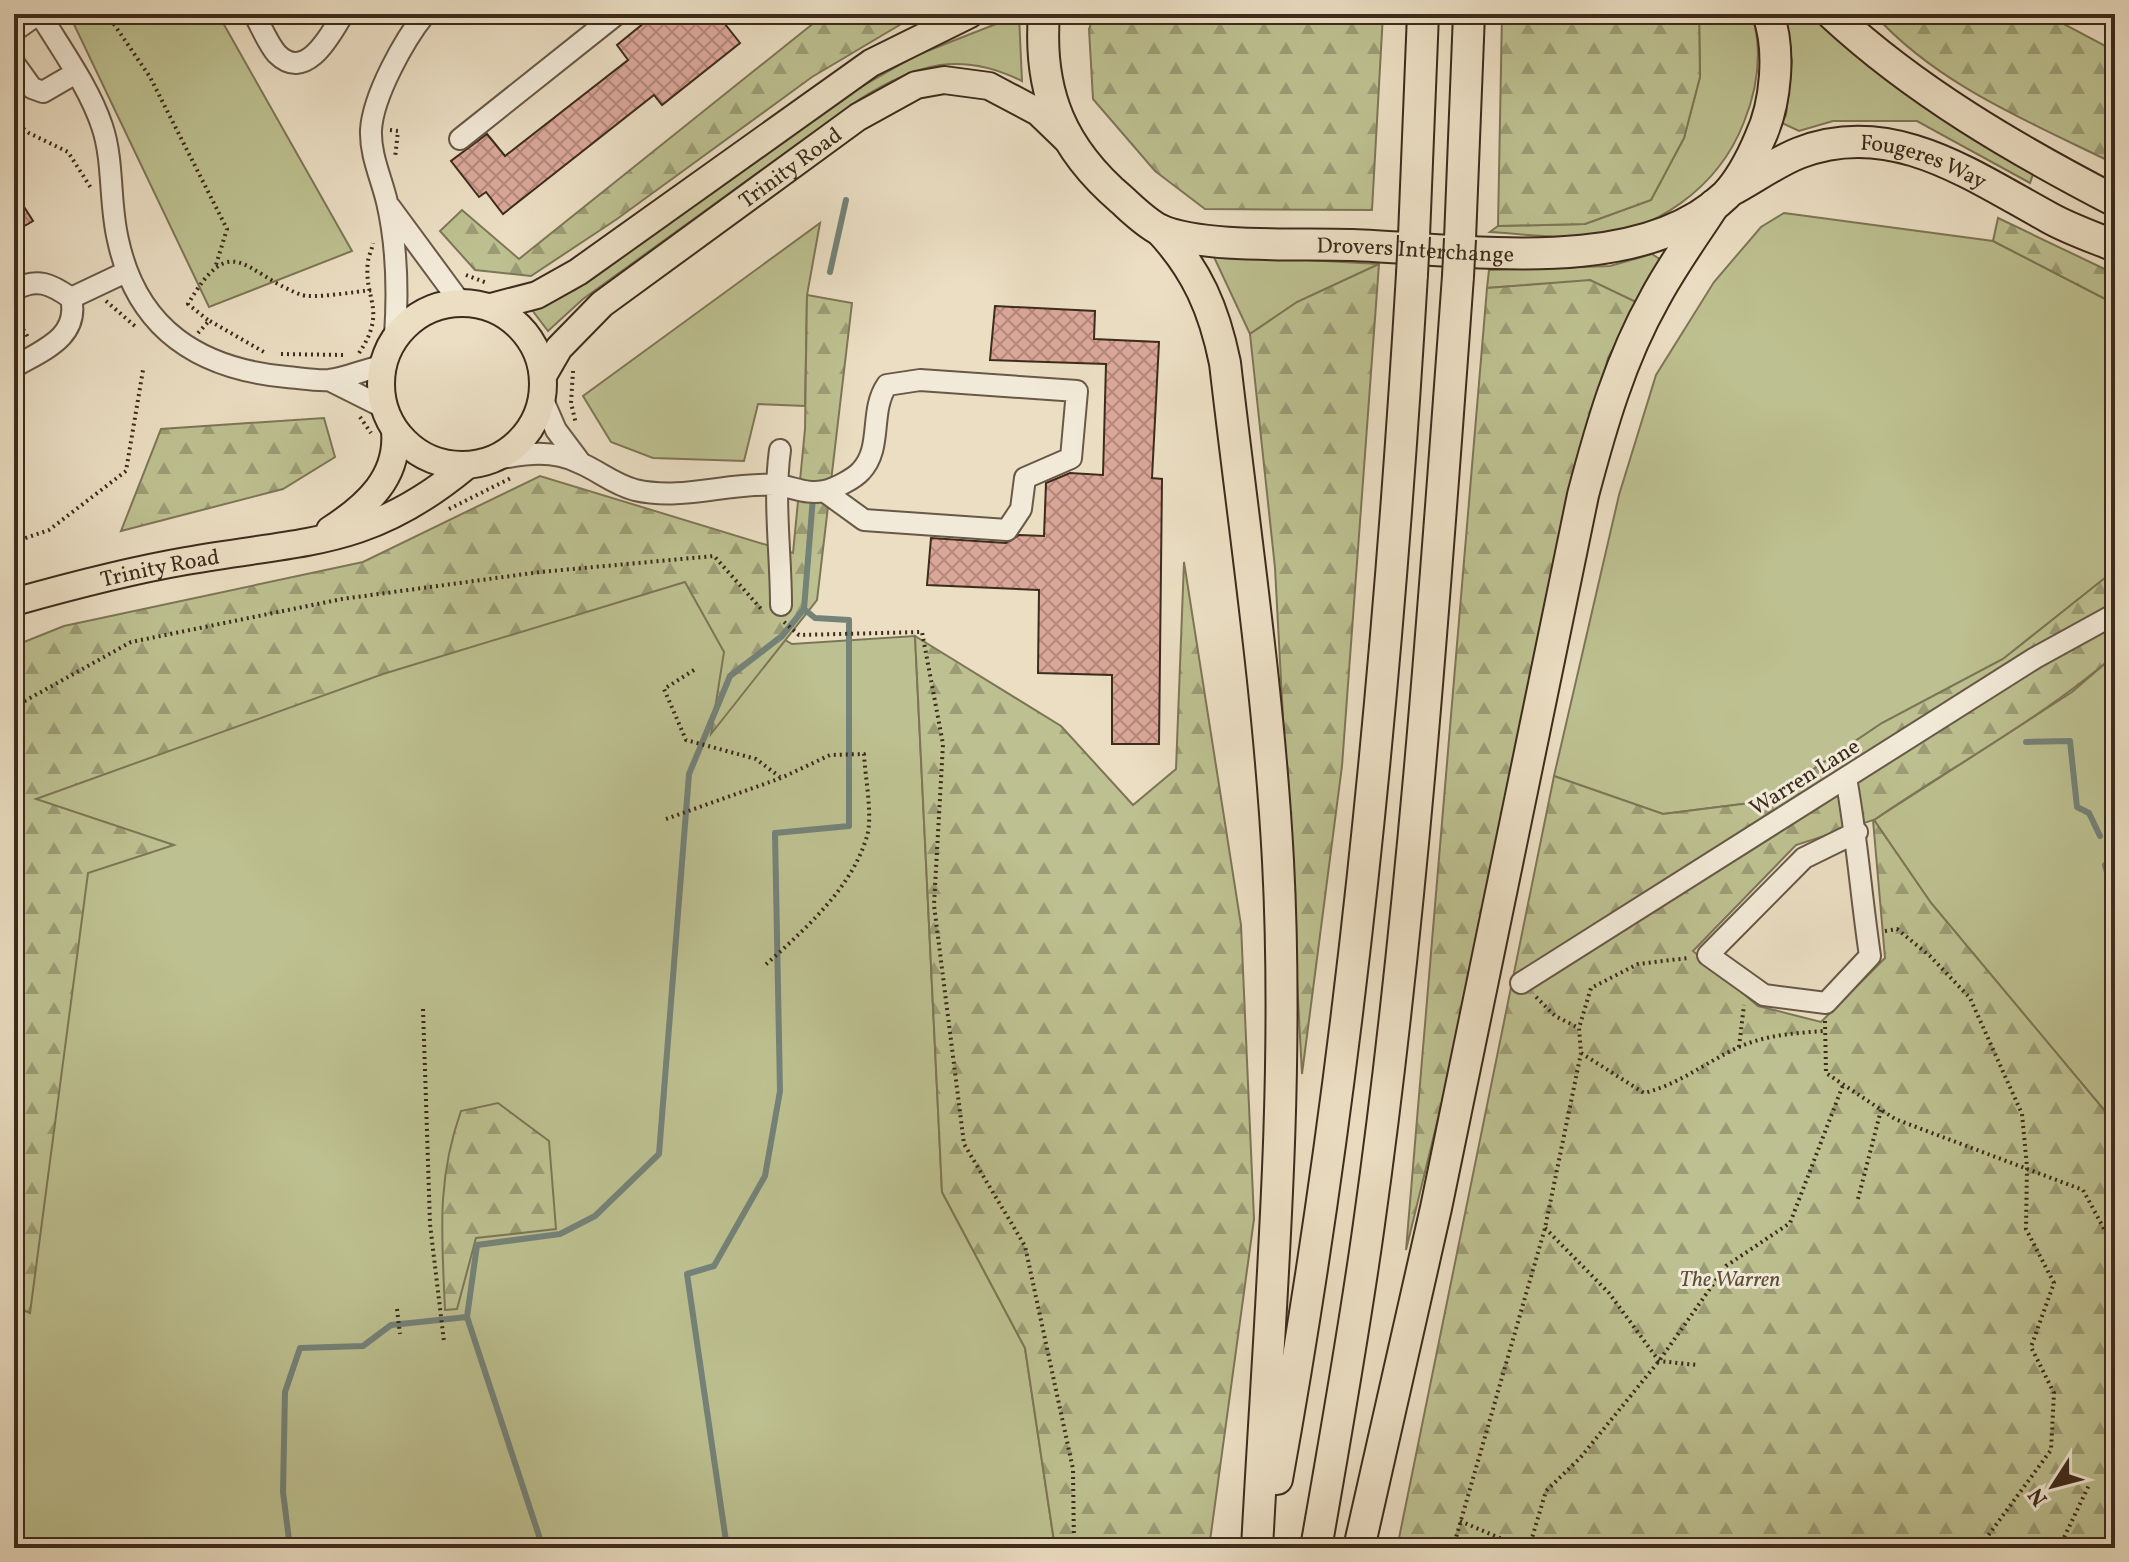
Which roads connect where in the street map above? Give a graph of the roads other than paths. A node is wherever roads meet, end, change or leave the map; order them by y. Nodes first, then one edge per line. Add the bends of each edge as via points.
1 (39, 14) edge
2 (254, 14) edge
3 (343, 14) edge
4 (425, 14) edge
5 (617, 14) edge
6 (970, 14) edge
7 (1044, 14) edge
8 (1423, 14) edge
9 (1469, 14) edge
10 (1768, 14) edge
11 (1832, 14) edge
12 (14, 31) edge
13 (14, 63) edge
14 (74, 74) junction
15 (460, 139) dead end
16 (1069, 142) junction
17 (1721, 198) junction
18 (2115, 201) edge
19 (387, 204) junction
20 (1160, 230) junction
21 (2115, 246) edge
22 (126, 272) junction
23 (14, 290) edge
24 (494, 296) junction
25 (71, 298) junction
26 (460, 302) junction
27 (395, 336) junction
28 (382, 366) junction
29 (14, 367) edge
30 (544, 374) junction
31 (329, 380) junction
32 (543, 400) junction
33 (383, 407) junction
34 (395, 431) junction
35 (780, 450) dead end
36 (496, 459) junction
37 (580, 462) junction
38 (465, 467) junction
39 (776, 485) junction
40 (824, 491) junction
41 (307, 545) junction
42 (14, 602) edge
43 (776, 614) road end
44 (2115, 614) edge
45 (1846, 778) junction
46 (1857, 832) junction
47 (1521, 983) road end
48 (1257, 1548) edge
49 (1265, 1548) edge
50 (1316, 1548) edge
51 (1359, 1548) edge

1 - 12 street
1 - 14 street
2 - 3 street via 277,53 301,61 318,53
4 - 19 street via 402,47 386,86 379,177
5 - 15 street
6 - 24 main road, Trinity Road via 871,63 578,272 537,295
7 - 16 highway via 1046,83
8 - 49 highway, bridge via 1412,274 1381,709 1308,1306
9 - 50 highway, bridge via 1458,276 1429,679 1370,1222
10 - 17 highway, Drovers Interchange via 1775,70 1768,120 1754,152
11 - 18 highway via 1913,80 2033,158
13 - 14 street via 32,88 43,92
14 - 22 street via 103,128
16 - 20 highway via 1112,192
16 - 30 main road, Trinity Road via 1038,112 989,86 944,80 916,85 858,117 602,304 559,348
17 - 20 highway, Drovers Interchange via 1662,233 1617,247 1561,253 1229,240
17 - 21 highway, Fougeres Way via 1809,150 1863,139 1897,144 1951,164 2053,220
17 - 51 highway via 1655,298 1598,438
19 - 26 street
19 - 27 street via 398,290
20 - 48 highway via 1201,282 1225,363 1258,626 1278,862 1280,1114
22 - 25 street
22 - 31 street via 156,320 185,346 229,367
23 - 25 street via 48,283
24 - 26 main road, Trinity Road
24 - 30 main road, Trinity Road via 532,342
25 - 29 street via 75,315 67,333
26 - 27 main road, Trinity Road via 432,308
27 - 28 main road, Trinity Road
28 - 31 street
28 - 33 main road, Trinity Road
30 - 32 main road, Trinity Road
31 - 33 street
32 - 36 main road, Trinity Road via 523,440
32 - 37 street via 556,430
33 - 34 main road, Trinity Road
34 - 38 main road, Trinity Road via 434,462
34 - 41 main road, Trinity Road via 397,450 379,488 355,514
35 - 39 street
36 - 37 street via 539,452
36 - 38 main road, Trinity Road
37 - 39 street via 605,479 663,495
38 - 41 main road, Trinity Road via 395,514 355,533
39 - 40 street
39 - 43 street via 781,544
40 - 40 street via 860,473 873,456 880,396 887,385 920,380 1077,391 1071,458 1025,478 1021,509 1007,530 864,520
41 - 42 main road, Trinity Road via 187,561
44 - 45 street, Warren Lane via 2035,658
45 - 46 street
45 - 47 street, Warren Lane
46 - 46 street via 1804,858 1708,955 1764,995 1826,1003 1870,956

